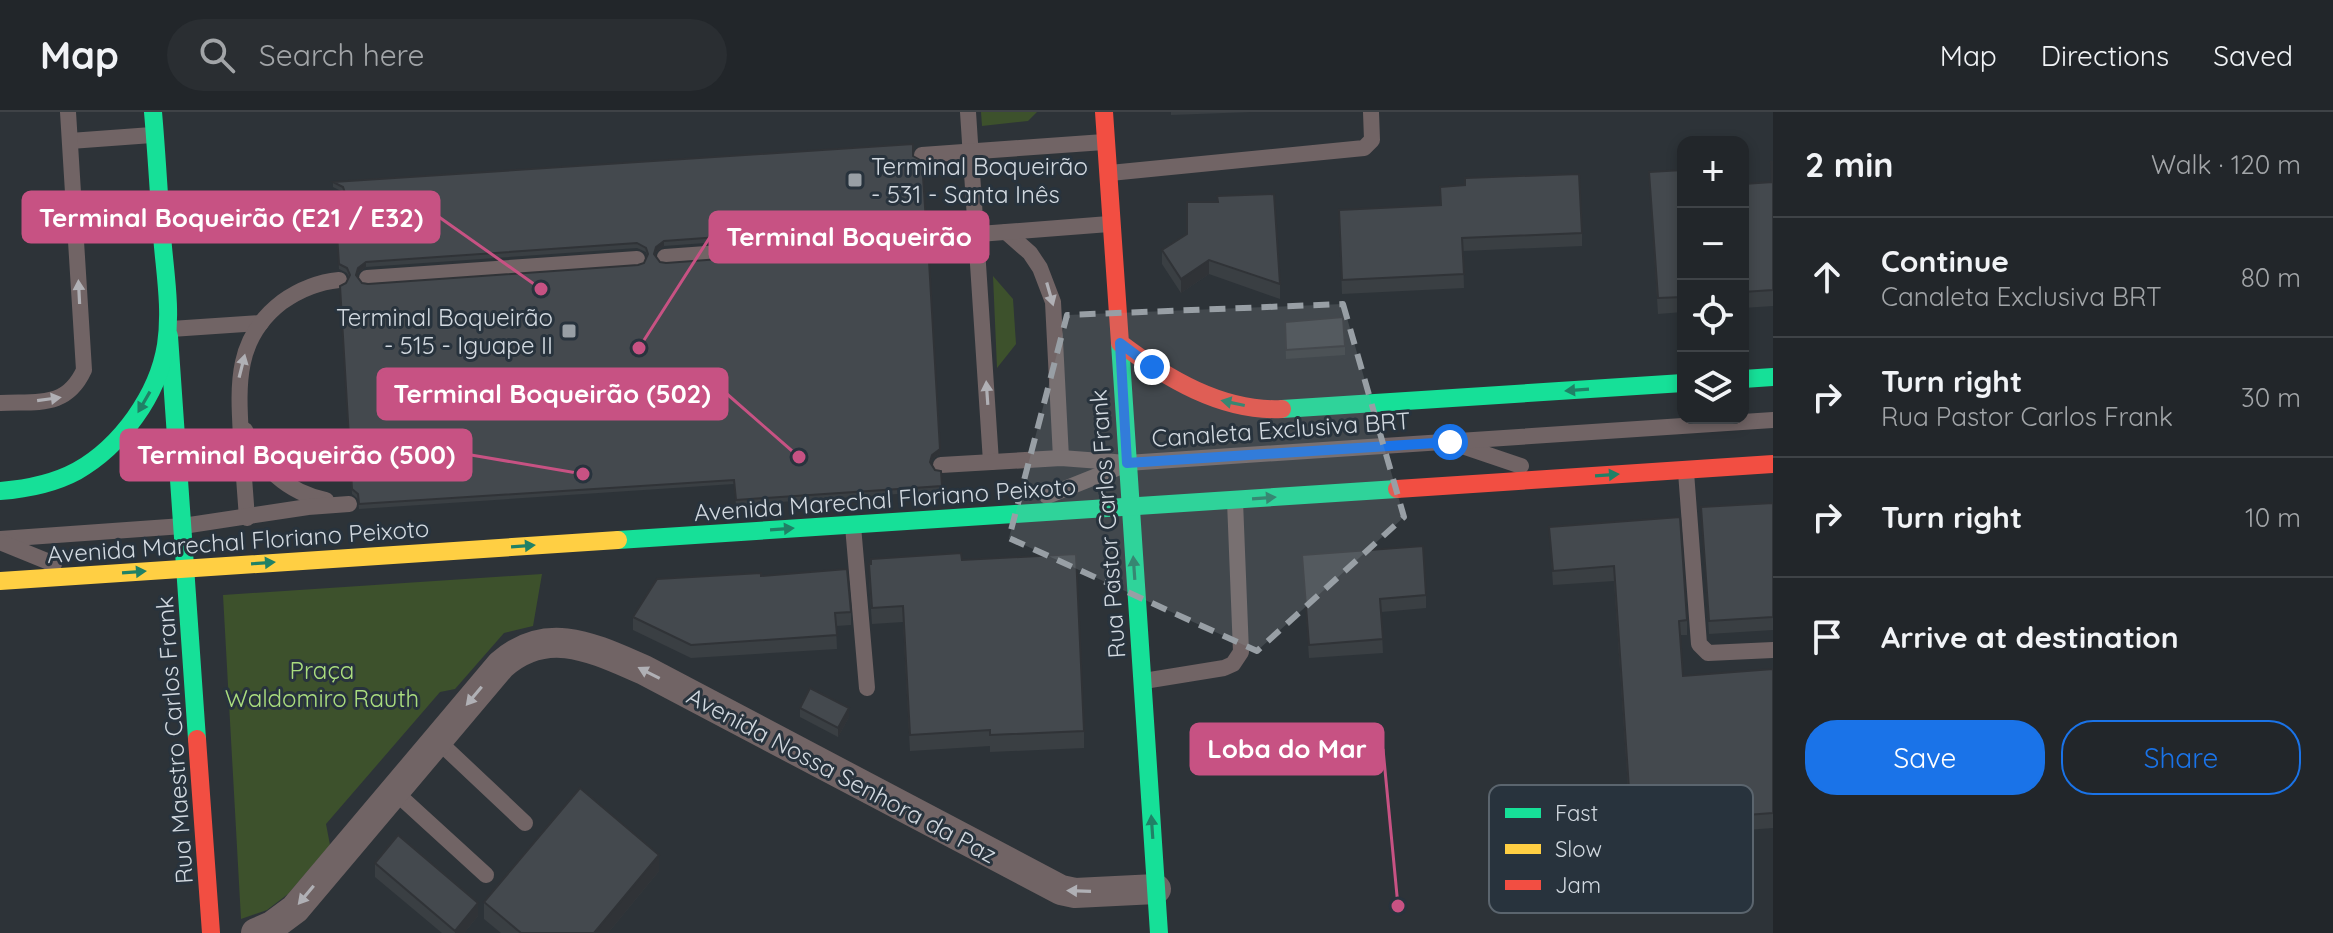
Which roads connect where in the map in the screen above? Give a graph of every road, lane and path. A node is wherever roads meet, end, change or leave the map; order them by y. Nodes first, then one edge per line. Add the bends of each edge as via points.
1 (68, 112) edge
2 (153, 112) edge
3 (968, 112) edge
4 (1104, 112) edge
5 (1371, 112) edge
6 (155, 135) junction
7 (70, 141) junction
8 (1106, 142) junction
9 (971, 152) junction
10 (922, 155) dead end
11 (1108, 173) junction
12 (334, 199) dead end
13 (161, 213) junction
14 (1111, 224) junction
15 (1006, 232) junction
16 (976, 235) junction
17 (927, 238) dead end
18 (898, 240) dead end
19 (665, 257) dead end
20 (637, 259) dead end
21 (367, 278) dead end
22 (339, 280) dead end
23 (261, 323) junction
24 (169, 329) junction
25 (1120, 343) junction
26 (1677, 383) edge
27 (0, 403) edge
28 (239, 413) junction
29 (1677, 417) edge
30 (1773, 420) edge
31 (1649, 429) junction
32 (1450, 442) junction
33 (1061, 458) junction
34 (991, 462) junction
35 (1127, 463) junction
36 (1773, 464) edge
37 (941, 465) dead end
38 (1686, 470) junction
39 (1578, 477) junction
40 (0, 491) edge
41 (1235, 500) junction
42 (1130, 507) junction
43 (1001, 515) junction
44 (247, 518) junction
45 (853, 525) junction
46 (183, 526) junction
47 (0, 540) edge
48 (185, 569) junction
49 (83, 575) junction
50 (0, 581) edge
51 (1773, 650) edge
52 (1142, 681) junction
53 (867, 688) dead end
54 (437, 740) junction
55 (394, 791) junction
56 (525, 823) dead end
57 (486, 875) dead end
58 (1156, 889) junction
59 (211, 933) edge
60 (256, 933) edge
61 (1159, 933) edge

1 - 7 lane
2 - 6 main road, Rua Maestro Carlos Frank
3 - 9 lane
4 - 8 main road, Rua Pastor Carlos Frank
5 - 11 lane via 1372,140 1364,148
6 - 7 lane
6 - 13 main road, Rua Maestro Carlos Frank
27 -> 7 lane via 63,397 76,387 84,370
8 - 9 lane
8 - 11 main road, Rua Pastor Carlos Frank
9 - 10 lane
9 - 16 lane
11 - 14 main road, Rua Pastor Carlos Frank
12 - 13 lane
13 - 24 main road, Rua Maestro Carlos Frank
14 - 15 lane
14 - 25 main road, Rua Pastor Carlos Frank
15 - 16 lane
15 -> 33 lane via 1030,253 1053,302
16 - 17 lane
34 -> 16 lane
18 - 19 lane
20 - 21 lane
22 - 23 lane via 293,295
23 - 24 lane
28 -> 23 lane via 239,375
24 -> 40 main road via 146,399 99,457 51,482
24 - 46 main road, Rua Maestro Carlos Frank
26 -> 25 main road via 1276,409 1207,397 1176,383
25 - 35 main road, Rua Pastor Carlos Frank
28 - 44 lane
28 - 44 lane via 254,451 279,480 307,496 349,504
29 - 31 lane
30 - 31 lane, Canaleta Exclusiva BRT
31 - 32 lane, Canaleta Exclusiva BRT
32 - 35 lane, Canaleta Exclusiva BRT
32 - 39 lane via 1533,470
33 - 34 lane, Canaleta Exclusiva BRT
33 - 35 lane, Canaleta Exclusiva BRT
34 - 37 lane, Canaleta Exclusiva BRT
35 - 42 main road, Rua Pastor Carlos Frank
35 - 43 lane, Canaleta Exclusiva BRT
36 - 38 main road, Avenida Marechal Floriano Peixoto
39 -> 38 main road, Avenida Marechal Floriano Peixoto
38 - 51 lane via 1699,644 1708,653
41 -> 39 main road, Avenida Marechal Floriano Peixoto
41 - 42 main road, Avenida Marechal Floriano Peixoto
41 - 52 lane via 1241,652 1224,668
42 - 43 main road, Avenida Marechal Floriano Peixoto
52 -> 42 main road, Rua Pastor Carlos Frank
43 - 45 main road, Avenida Marechal Floriano Peixoto
44 - 46 lane
48 -> 45 main road, Avenida Marechal Floriano Peixoto
45 - 53 lane
46 - 47 lane
46 - 48 main road, Rua Maestro Carlos Frank
47 - 49 lane
49 -> 48 main road, Avenida Marechal Floriano Peixoto
48 - 59 main road, Rua Maestro Carlos Frank
49 - 50 main road, Avenida Marechal Floriano Peixoto
58 -> 52 main road, Rua Pastor Carlos Frank
54 - 55 street
54 - 56 lane
58 -> 54 street, Avenida Nossa Senhora da Paz via 1061,890 644,670 579,646 552,642 516,651
55 - 57 lane
55 -> 60 street via 295,909
58 - 61 main road, Rua Pastor Carlos Frank

